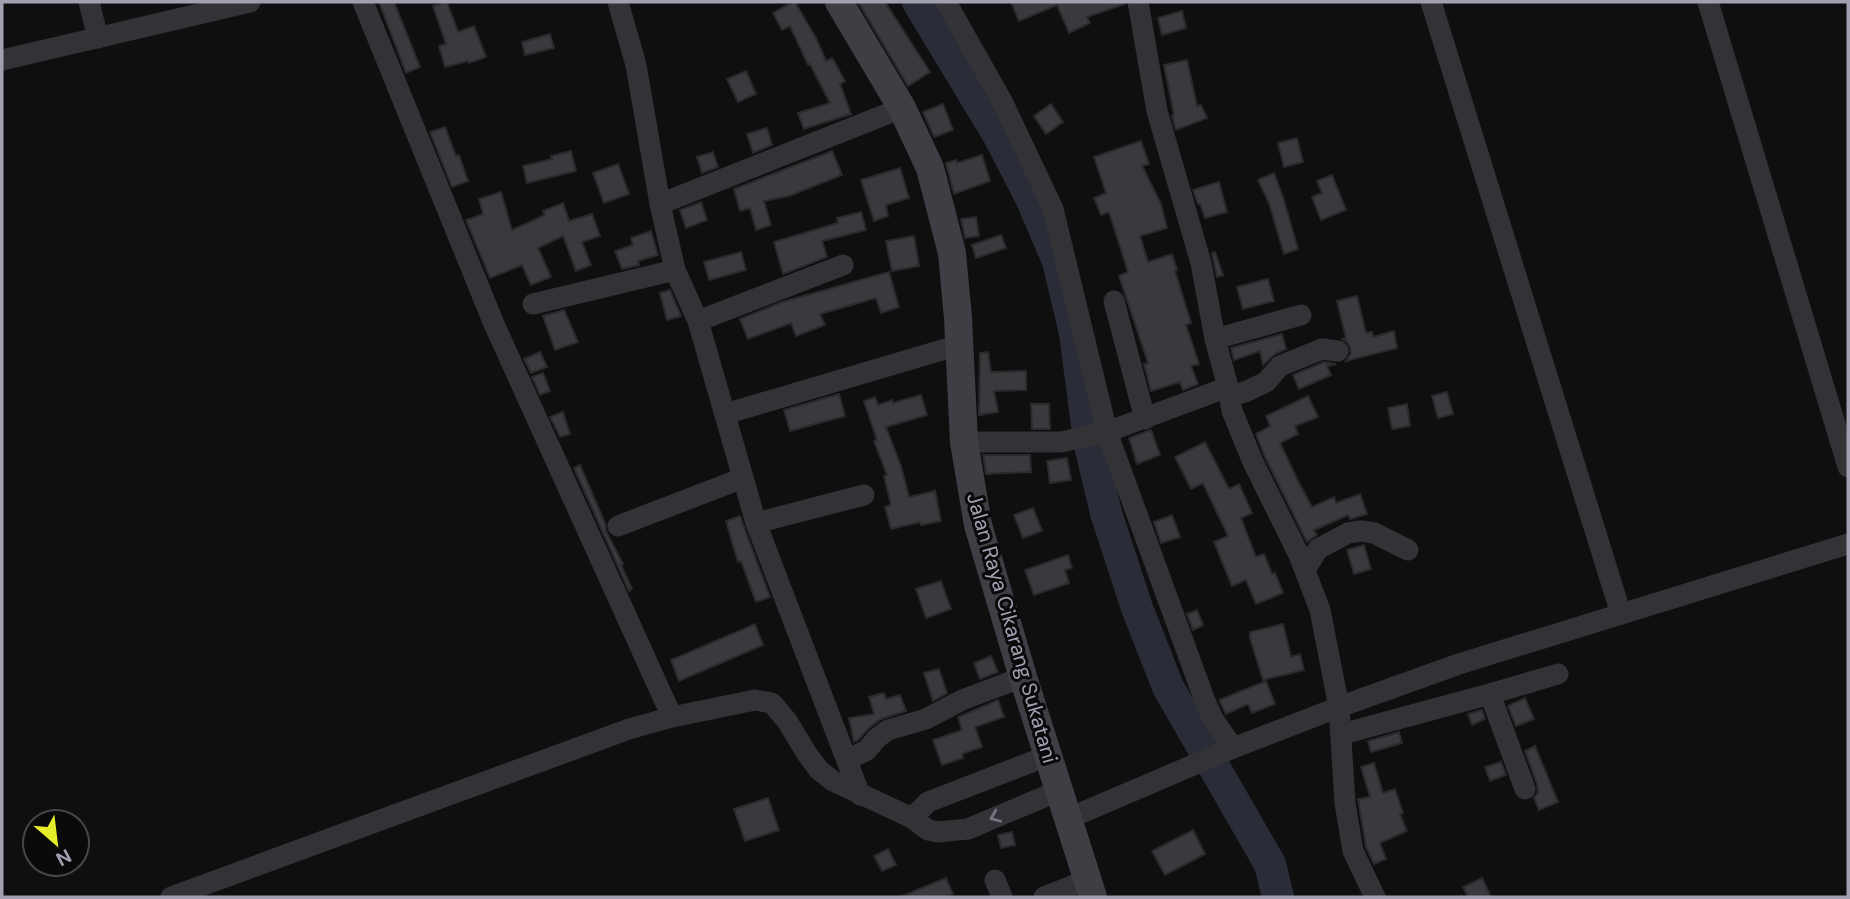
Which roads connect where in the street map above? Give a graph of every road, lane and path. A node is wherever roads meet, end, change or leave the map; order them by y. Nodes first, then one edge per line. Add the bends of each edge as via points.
1 (89, 2) edge
2 (250, 2) edge
3 (363, 2) edge
4 (618, 2) edge
5 (839, 2) edge
6 (946, 2) edge
7 (1138, 2) edge
8 (1431, 2) edge
9 (1708, 2) edge
10 (98, 38) junction
11 (2, 60) edge
12 (902, 108) junction
13 (660, 204) junction
14 (843, 265) dead end
15 (675, 270) junction
16 (1114, 301) dead end
17 (533, 304) dead end
18 (1301, 315) dead end
19 (698, 321) junction
20 (1215, 339) junction
21 (959, 345) junction
22 (1338, 351) dead end
23 (1228, 391) junction
24 (725, 414) junction
25 (1145, 419) junction
26 (1104, 433) junction
27 (964, 442) junction
28 (1848, 467) edge
29 (743, 478) junction
30 (864, 495) dead end
31 (756, 523) junction
32 (618, 526) dead end
33 (1848, 544) edge
34 (1408, 551) dead end
35 (1305, 570) junction
36 (1621, 614) junction
37 (1558, 674) dead end
38 (1023, 677) junction
39 (1490, 694) junction
40 (1339, 707) junction
41 (668, 718) junction
42 (1342, 734) junction
43 (1230, 749) junction
44 (1047, 755) junction
45 (847, 760) junction
46 (1525, 789) dead end
47 (1058, 791) junction
48 (860, 794) junction
49 (912, 818) junction
50 (1067, 819) junction
51 (1090, 888) edge
52 (171, 897) edge
53 (1044, 897) edge
54 (1375, 897) edge

1 - 10 street
2 - 10 street
3 - 41 street via 495,324
4 - 13 street via 636,65
5 - 12 main road, Jalan Raya Cikarang Sukatani
6 - 26 street via 1003,103 1053,209
7 - 20 street via 1157,111 1201,263
8 - 36 street
9 - 28 street
10 - 11 street
12 - 13 street
12 - 21 main road, Jalan Raya Cikarang Sukatani via 930,168 952,253
13 - 15 street
14 - 19 street
15 - 17 street
15 - 19 street
16 - 25 street
18 - 20 street
19 - 24 street
20 - 23 street
21 - 24 street
21 - 27 main road, Jalan Raya Cikarang Sukatani
22 - 23 street via 1322,349 1280,366 1266,382 1245,392
23 - 25 street
23 - 35 street via 1253,462
24 - 29 street
25 - 26 street
26 - 27 street via 1061,442
26 - 43 street via 1205,701
27 - 38 main road, Jalan Raya Cikarang Sukatani via 978,524
29 - 31 street
29 - 32 street
30 - 31 street
31 - 45 street
33 - 36 street
34 - 35 street via 1374,533 1348,533 1318,549
35 - 40 street via 1320,610
36 - 40 street
37 - 39 street
38 - 44 main road, Jalan Raya Cikarang Sukatani
38 - 45 street via 926,719 888,730
39 - 42 street
39 - 46 street
40 - 42 street
40 - 43 street
41 - 48 street via 755,700 772,703 819,770
41 - 52 street
42 - 54 street via 1353,851
43 - 50 street
44 - 47 main road, Jalan Raya Cikarang Sukatani
44 - 49 street via 928,802
45 - 48 street
47 -> 49 street via 968,829 938,832
47 - 50 main road, Jalan Raya Cikarang Sukatani
48 - 49 street
50 - 51 main road, Jalan Raya Cikarang Sukatani
51 - 53 street

